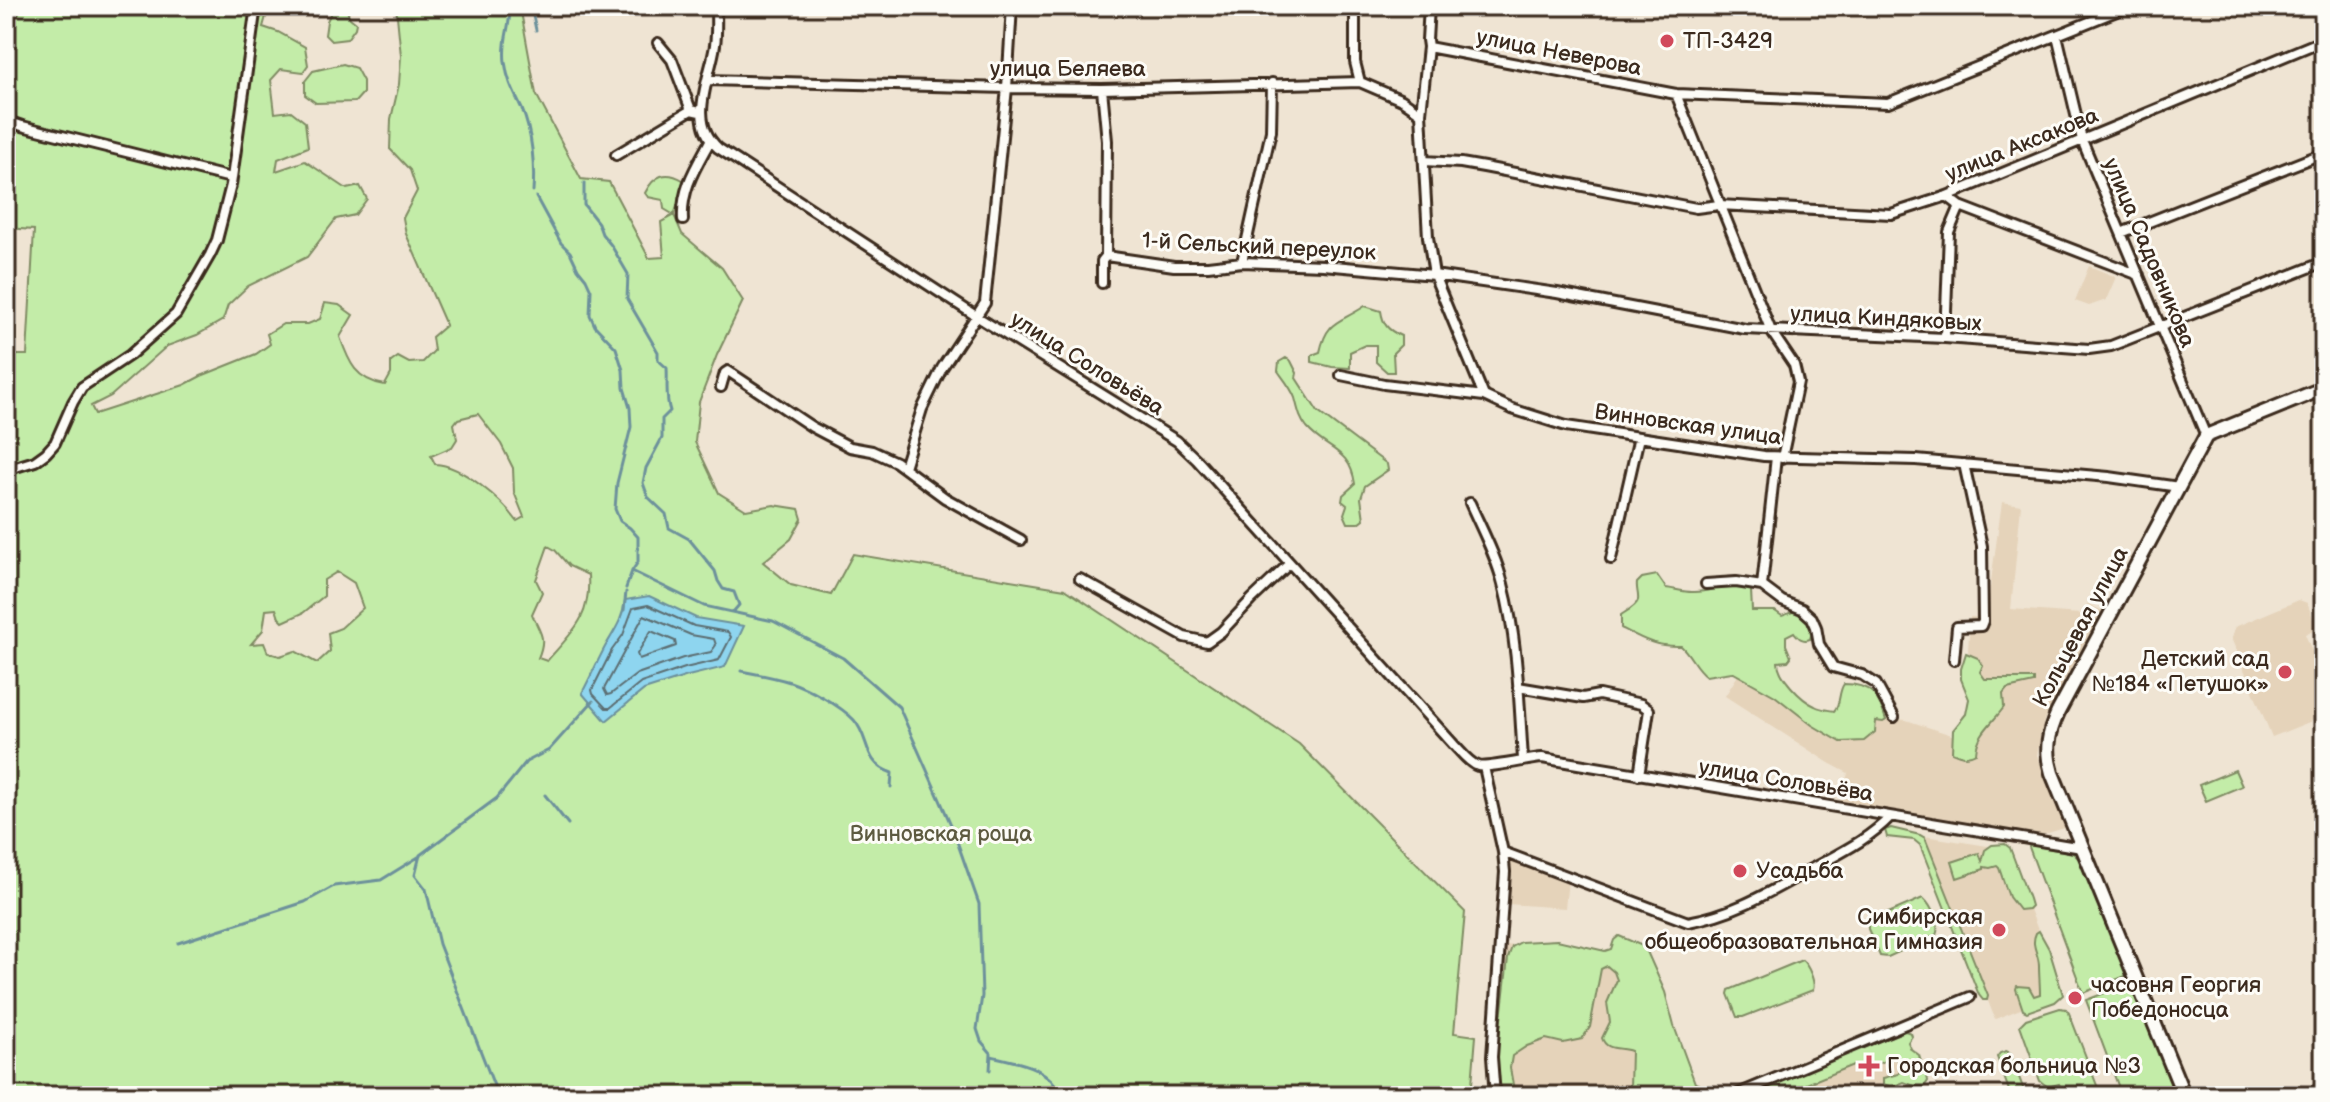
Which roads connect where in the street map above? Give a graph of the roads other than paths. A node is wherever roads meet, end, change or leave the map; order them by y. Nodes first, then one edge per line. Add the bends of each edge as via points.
1 (256, 6) edge
2 (716, 6) edge
3 (1012, 6) edge
4 (1353, 6) edge
5 (1429, 6) edge
6 (2129, 6) edge
7 (2057, 35) junction
8 (2324, 40) edge
9 (658, 43) dead end
10 (1428, 47) junction
11 (707, 80) junction
12 (1360, 82) junction
13 (1272, 83) junction
14 (1007, 88) junction
15 (1102, 89) junction
16 (1676, 94) junction
17 (696, 111) junction
18 (1421, 113) junction
19 (6, 115) edge
20 (2082, 140) junction
21 (710, 141) junction
22 (2324, 153) edge
23 (616, 155) dead end
24 (1424, 161) junction
25 (231, 178) junction
26 (1947, 196) junction
27 (1719, 205) junction
28 (1960, 206) junction
29 (683, 220) dead end
30 (2121, 233) junction
31 (1106, 256) junction
32 (1242, 262) junction
33 (2324, 262) edge
34 (1434, 275) junction
35 (2139, 275) junction
36 (1102, 283) dead end
37 (976, 316) junction
38 (2161, 327) junction
39 (1771, 331) junction
40 (1945, 338) junction
41 (1341, 375) dead end
42 (721, 387) dead end
43 (2324, 388) edge
44 (1484, 396) junction
45 (2206, 436) junction
46 (1639, 437) junction
47 (1779, 458) junction
48 (1964, 464) junction
49 (904, 467) junction
50 (6, 470) edge
51 (2179, 487) junction
52 (1470, 503) dead end
53 (1021, 540) dead end
54 (1611, 559) dead end
55 (1289, 564) junction
56 (1080, 579) dead end
57 (1706, 584) dead end
58 (1762, 586) junction
59 (1954, 660) dead end
60 (1518, 687) junction
61 (1894, 717) dead end
62 (1523, 759) junction
63 (1484, 767) junction
64 (1639, 775) junction
65 (1890, 817) junction
66 (2082, 848) junction
67 (1503, 852) junction
68 (1970, 997) dead end
69 (1495, 1096) edge
70 (1733, 1096) edge
71 (2184, 1096) edge

1 - 25 street
2 - 11 street
3 - 14 street
4 - 12 street
5 - 10 street
6 - 7 street, улица Неверова
7 - 16 street, улица Неверова via 1888,103
7 - 20 street, улица Садовникова
8 - 20 street, улица Аксакова
9 - 17 street
10 - 16 street, улица Неверова
10 - 18 street
11 - 14 street, улица Беляева
11 - 17 street
12 - 13 street, улица Беляева
12 - 18 street, улица Беляева
13 - 15 street, улица Беляева
13 - 32 street via 1271,131
14 - 15 street, улица Беляева
14 - 37 street via 985,303
15 - 31 street
16 - 27 street
17 - 21 street
17 - 23 street
18 - 24 street
19 - 25 street via 22,126
20 - 26 street, улица Аксакова
20 - 30 street, улица Садовникова
21 - 29 street via 681,202
21 - 37 street, улица Соловьёва
22 - 30 street
24 - 27 street via 1461,163 1696,208
24 - 34 street
25 - 50 street via 214,247 176,314 130,355 82,387 46,453
26 - 27 street, улица Аксакова via 1891,214
26 - 28 street
27 - 39 street
28 - 35 street
28 - 40 street via 1949,232
30 - 35 street, улица Садовникова
31 - 32 street, 1-й Сельский переулок via 1174,266
31 - 36 street
32 - 34 street, 1-й Сельский переулок
33 - 38 street, улица Киндяковых
34 - 39 street, улица Киндяковых
34 - 44 street
35 - 38 street, улица Садовникова
37 - 49 street via 922,409
37 - 55 street, улица Соловьёва via 1177,441
38 - 40 street, улица Киндяковых via 2089,349
38 - 45 street, улица Садовникова
39 - 40 street, улица Киндяковых
39 - 47 street via 1794,365 1798,382
41 - 44 street, Винновская улица
42 - 49 street via 728,371 812,427
43 - 45 street
44 - 46 street, Винновская улица via 1566,426
45 - 51 street, Кольцевая улица
46 - 47 street, Винновская улица
46 - 54 street
47 - 48 street, Винновская улица
47 - 58 street
48 - 51 street, Винновская улица
48 - 59 street via 1982,546 1983,621 1974,628 1957,627
49 - 53 street via 945,498
51 - 66 street, Кольцевая улица via 2051,727 2047,757
52 - 60 street via 1504,585
55 - 56 street via 1207,642 1184,637
55 - 63 street, улица Соловьёва via 1454,745
57 - 58 street
58 - 61 street via 1812,618 1833,667 1876,684
60 - 62 street
60 - 64 street via 1641,704 1649,710
62 - 63 street, улица Соловьёва
62 - 64 street, улица Соловьёва
63 - 67 street
64 - 65 street, улица Соловьёва
65 - 66 street, улица Соловьёва
65 - 67 street via 1852,846 1742,907 1688,922
66 - 71 street, Кольцевая улица
67 - 69 street via 1492,1057
68 - 70 street

